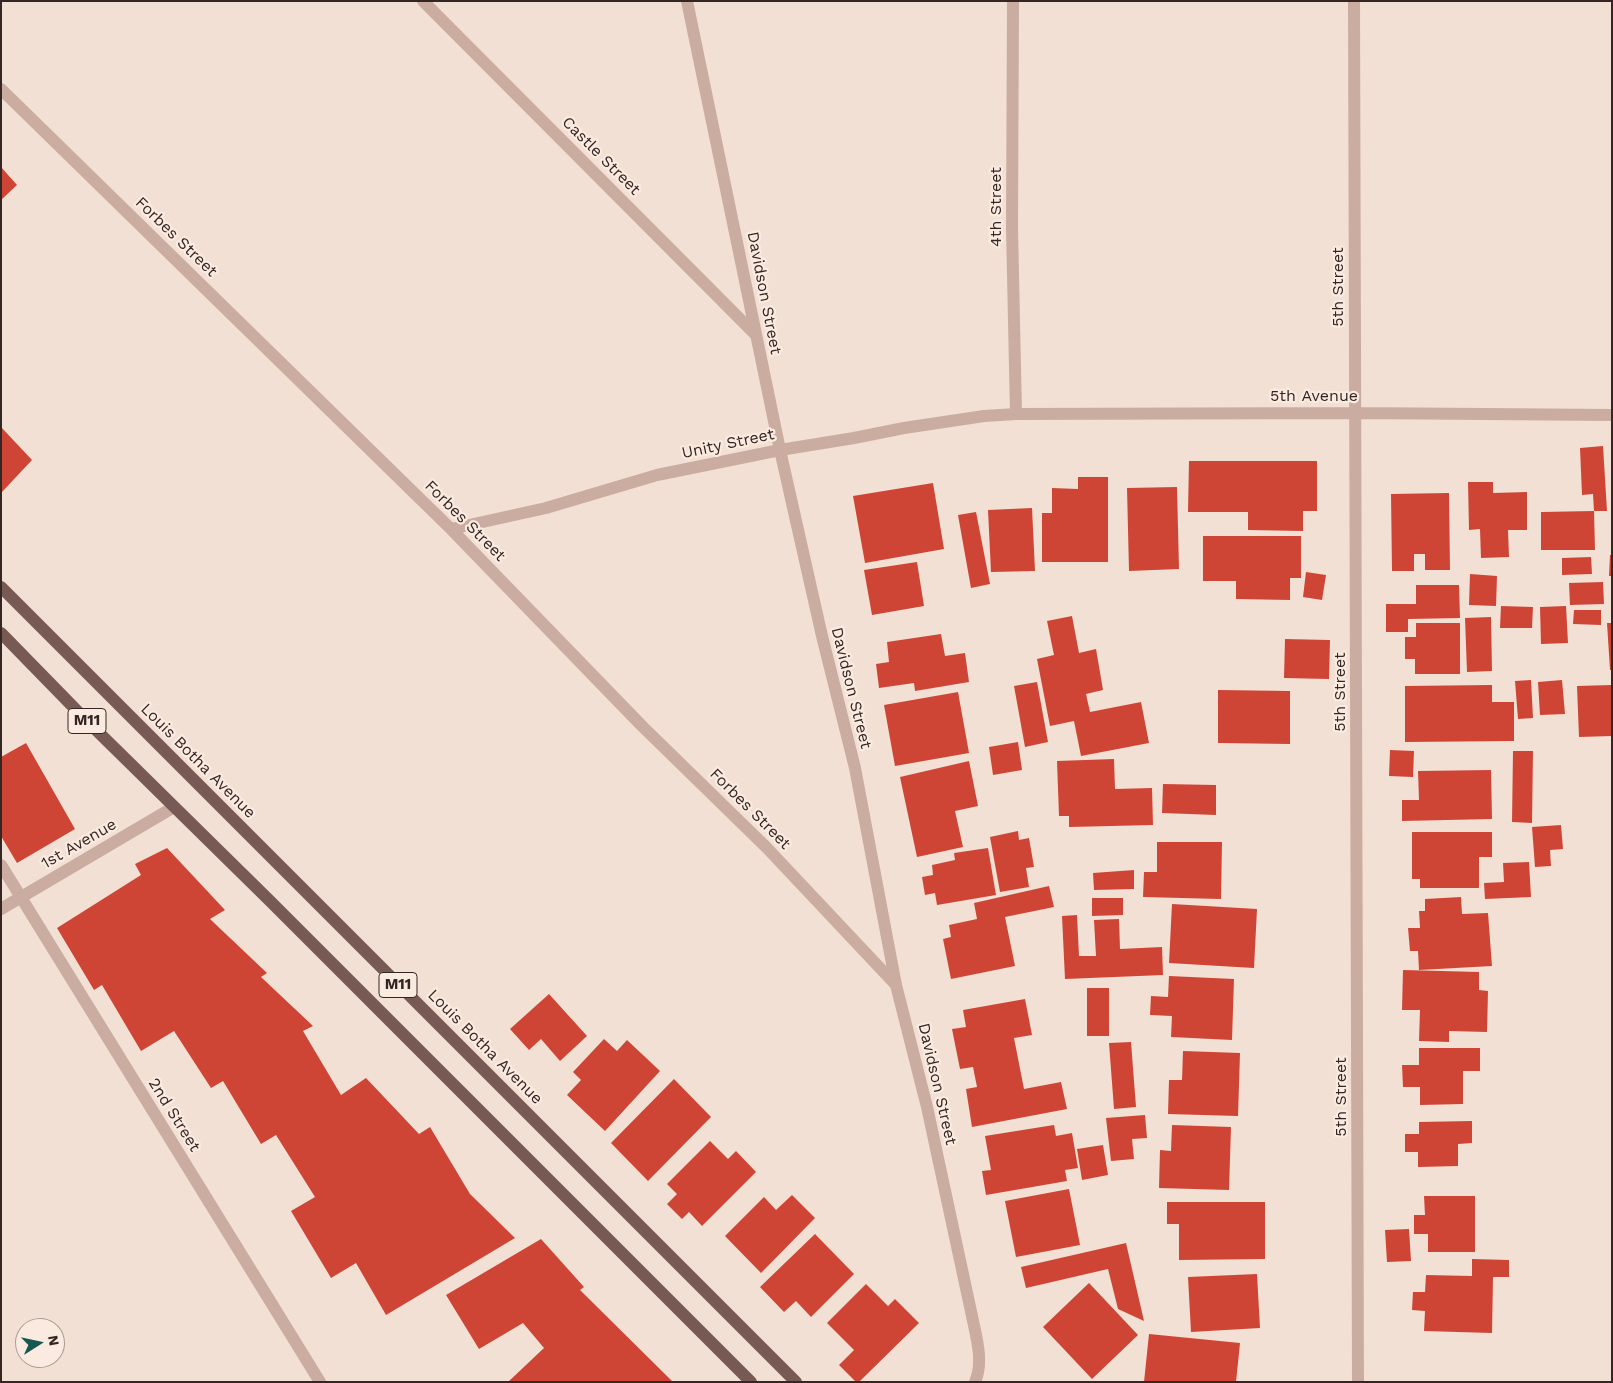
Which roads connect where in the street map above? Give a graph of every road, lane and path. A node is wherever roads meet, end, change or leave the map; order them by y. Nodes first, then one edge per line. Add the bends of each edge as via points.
1 (423, 1) edge
2 (687, 1) edge
3 (1013, 1) edge
4 (1354, 1) edge
5 (1, 89) edge
6 (755, 334) junction
7 (1355, 412) junction
8 (1016, 414) junction
9 (1612, 415) edge
10 (780, 450) junction
11 (451, 529) junction
12 (1, 587) edge
13 (1, 634) edge
14 (174, 807) junction
15 (1, 865) edge
16 (20, 897) junction
17 (1, 908) edge
18 (896, 985) junction
19 (320, 1382) edge
20 (751, 1382) edge
21 (796, 1382) edge
22 (975, 1382) edge
23 (1358, 1382) edge

1 - 6 street, Castle Street
2 - 6 street, Davidson Street
3 - 8 street, 4th Street via 1012,228
4 - 7 street, 5th Street
5 - 11 street, Forbes Street
6 - 10 street, Davidson Street
7 - 8 street, 5th Avenue
7 - 9 street, 5th Avenue
7 - 23 street, 5th Street
8 - 10 street, Unity Street via 904,428
10 - 11 street, Unity Street via 657,476 546,508
10 - 18 street, Davidson Street via 855,768
11 - 18 street, Forbes Street via 642,726 767,848
12 - 21 main road, Louis Botha Avenue / M11
13 - 14 main road, M11
14 - 16 street, 1st Avenue
14 - 20 main road, M11
15 - 16 street, 2nd Street
16 - 17 street, 1st Avenue
16 - 19 street, 2nd Street
18 - 22 street, Davidson Street via 927,1107 972,1316 979,1363

